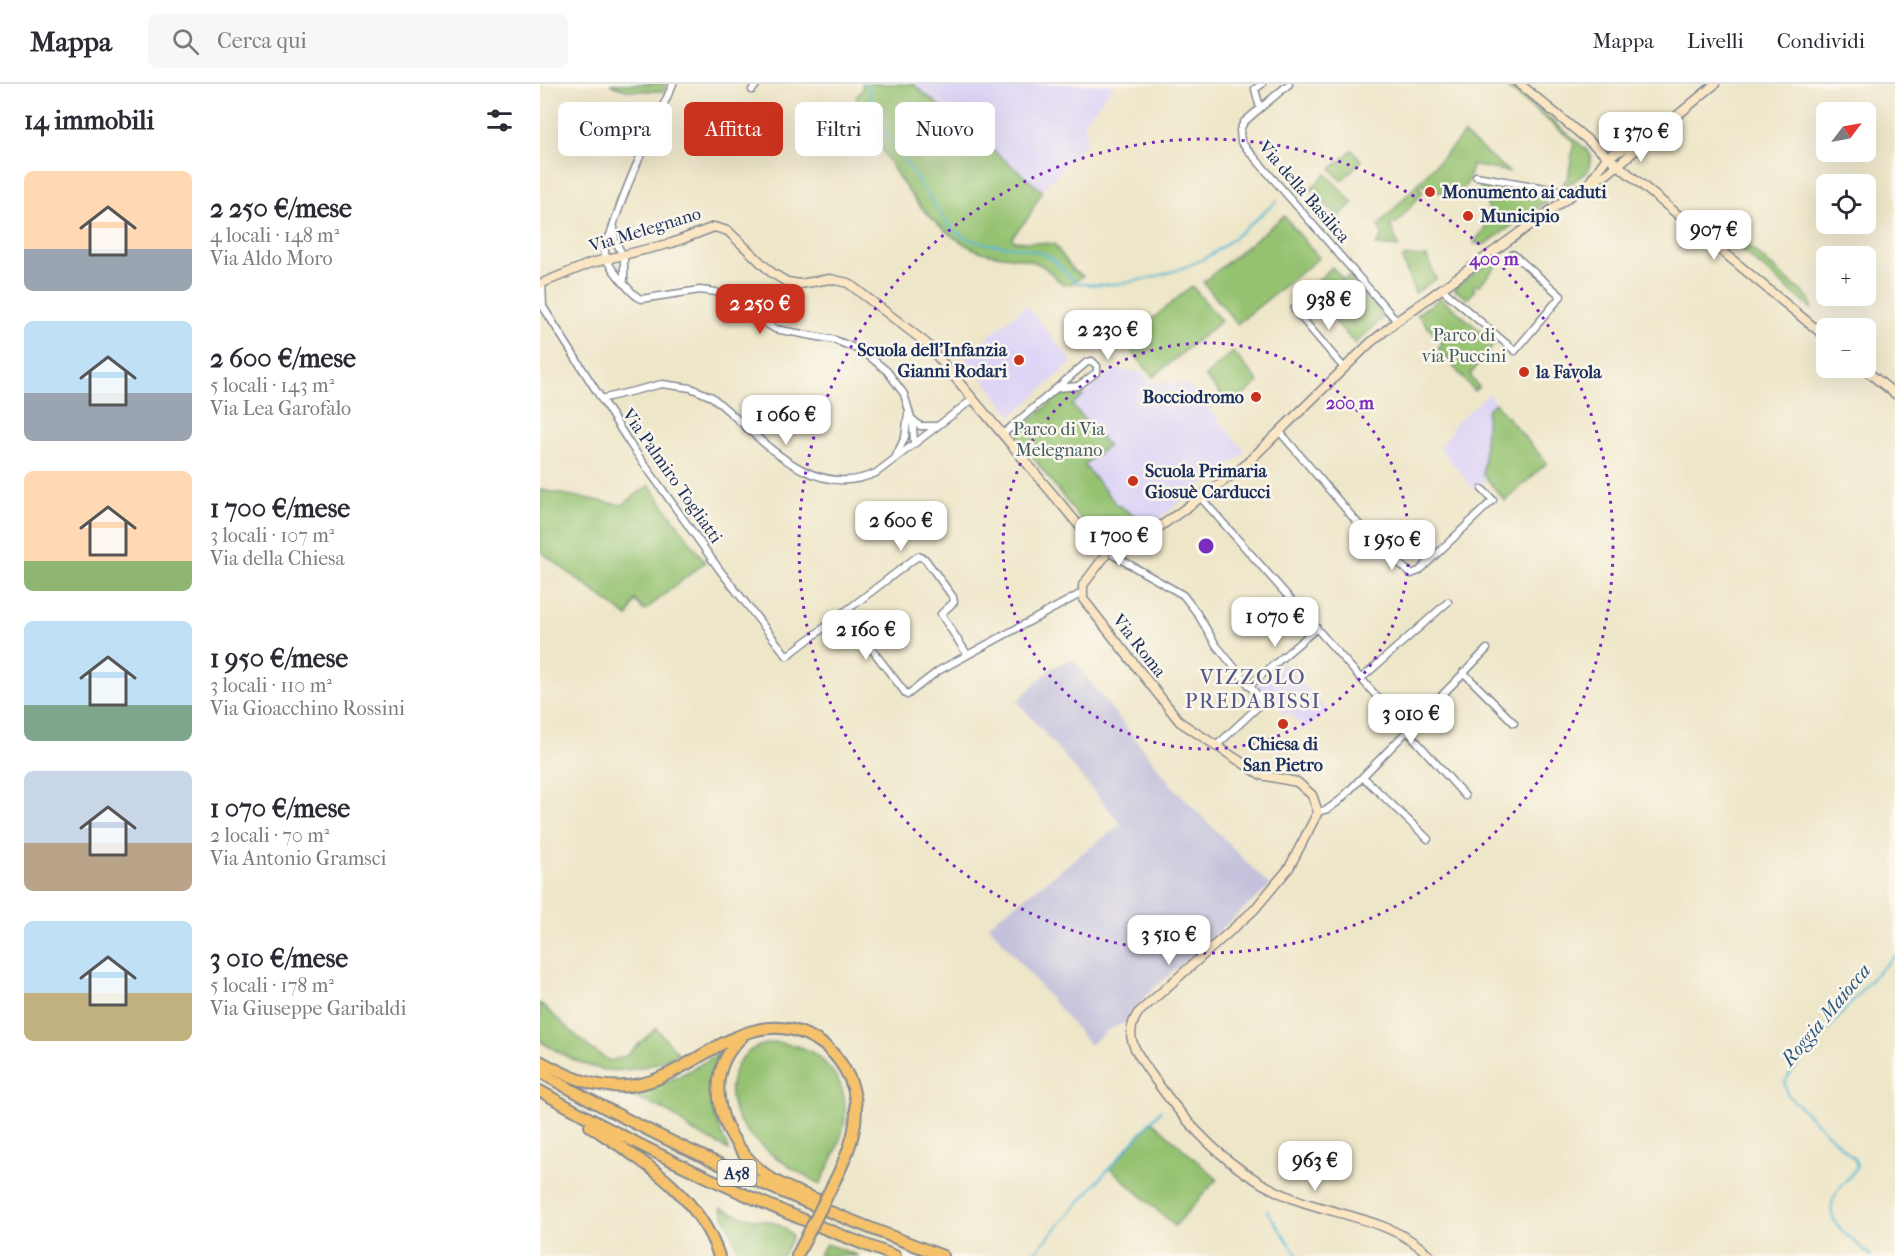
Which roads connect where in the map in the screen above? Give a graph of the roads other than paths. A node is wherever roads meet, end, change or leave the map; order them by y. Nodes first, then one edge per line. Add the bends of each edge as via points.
1 (674, 84) edge
2 (1262, 84) edge
3 (1289, 84) edge
4 (1520, 84) edge
5 (1715, 84) edge
6 (1260, 108) junction
7 (1644, 141) junction
8 (1608, 156) junction
9 (1619, 165) junction
10 (1476, 176) dead end
11 (1587, 184) junction
12 (1575, 193) junction
13 (614, 220) junction
14 (1513, 254) dead end
15 (624, 255) junction
16 (606, 259) junction
17 (541, 283) edge
18 (624, 283) junction
19 (1442, 289) junction
20 (542, 304) edge
21 (1294, 309) dead end
22 (1397, 321) junction
23 (1816, 329) edge
24 (1344, 368) junction
25 (1875, 378) edge
26 (1058, 388) junction
27 (1895, 394) edge
28 (601, 399) junction
29 (973, 399) junction
30 (908, 408) junction
31 (911, 418) junction
32 (938, 425) junction
33 (907, 430) junction
34 (1280, 432) junction
35 (1003, 434) junction
36 (914, 444) junction
37 (893, 460) junction
38 (1482, 489) dead end
39 (1201, 498) junction
40 (1108, 553) junction
41 (1082, 593) junction
42 (1448, 602) dead end
43 (843, 612) junction
44 (1317, 628) junction
45 (1487, 649) dead end
46 (967, 654) junction
47 (1463, 672) junction
48 (1362, 678) junction
49 (1250, 686) junction
50 (1514, 723) dead end
51 (1408, 730) junction
52 (1215, 747) junction
53 (1363, 777) junction
54 (1465, 796) dead end
55 (1318, 812) junction
56 (1428, 839) dead end
57 (746, 1034) junction
58 (540, 1061) edge
59 (540, 1072) edge
60 (540, 1092) edge
61 (902, 1241) junction
62 (718, 1256) edge
63 (797, 1256) edge
64 (895, 1256) edge
65 (943, 1256) edge
66 (1430, 1256) edge

1 - 13 street
2 - 6 street via 1255,89
3 - 6 street, Via della Basilica
4 - 8 street
5 - 7 street
6 - 22 street, Via della Basilica via 1244,122 1241,142
7 - 8 street
7 - 9 street
8 - 9 street
8 - 11 street
9 - 11 street
9 - 23 street
10 - 12 street
11 - 12 street
12 - 19 street
13 - 15 street via 615,240
13 - 16 street via 605,248
14 - 19 street via 1561,296 1515,351
15 - 16 street, Via Melegnano
15 - 18 street
15 - 29 street, Via Melegnano via 707,228 723,229 784,281 798,284 836,280 857,288 919,336
16 - 17 street, Via Melegnano
16 - 18 street
17 - 20 street, Via Palmiro Togliatti
18 - 30 street via 633,294 646,300 693,291 716,292 775,329 846,343 887,371 900,387
19 - 22 street
20 - 28 street, Via Palmiro Togliatti
21 - 24 street
22 - 24 street
24 - 34 street
25 - 27 street
26 - 26 street via 1081,385 1097,372 1097,366 1087,362
26 - 35 street
28 - 37 street via 662,384 700,390 718,401 785,461 821,478 861,478
28 - 43 street, Via Palmiro Togliatti via 701,545 787,656
29 - 32 street
29 - 35 street, Via Melegnano
30 - 31 street
30 - 33 street
31 - 32 street via 924,428
31 - 36 street
32 - 36 street
33 - 36 street
33 - 37 street
34 - 38 street via 1367,534 1411,574 1419,571 1493,500
34 - 39 street via 1243,467
35 - 40 street, Via Melegnano via 1092,541
36 - 37 street
39 - 40 street via 1133,546
39 - 44 street
40 - 41 street via 1084,583
40 - 49 street via 1183,595 1216,645
41 - 46 street
41 - 52 street, Via Roma via 1104,628 1168,710
42 - 48 street
43 - 46 street via 907,695
43 - 46 street via 915,557 922,557 953,597 954,602 941,614
44 - 48 street
44 - 49 street
45 - 47 street
47 - 50 street
47 - 51 street
48 - 51 street
49 - 52 street via 1263,702
51 - 53 street
51 - 54 street
52 - 55 street, Via Roma via 1261,775 1297,782 1312,795
53 - 55 street via 1332,807
53 - 56 street
55 - 66 street via 1289,868 1254,910 1150,999 1131,1024 1130,1038 1193,1127 1229,1162 1258,1182 1295,1199 1395,1232
57 - 58 highway via 663,1077 635,1085 580,1081
57 - 61 highway, A58 via 724,1061 718,1085 722,1115 743,1154 780,1184
57 - 63 highway, bridge via 764,1028 803,1033 828,1049 846,1070 855,1098 856,1124 848,1154
59 - 61 highway, A58 via 752,1180
60 - 62 highway, A58 via 666,1178 692,1207
60 - 64 highway, A58 via 696,1174
61 - 65 highway, A58

